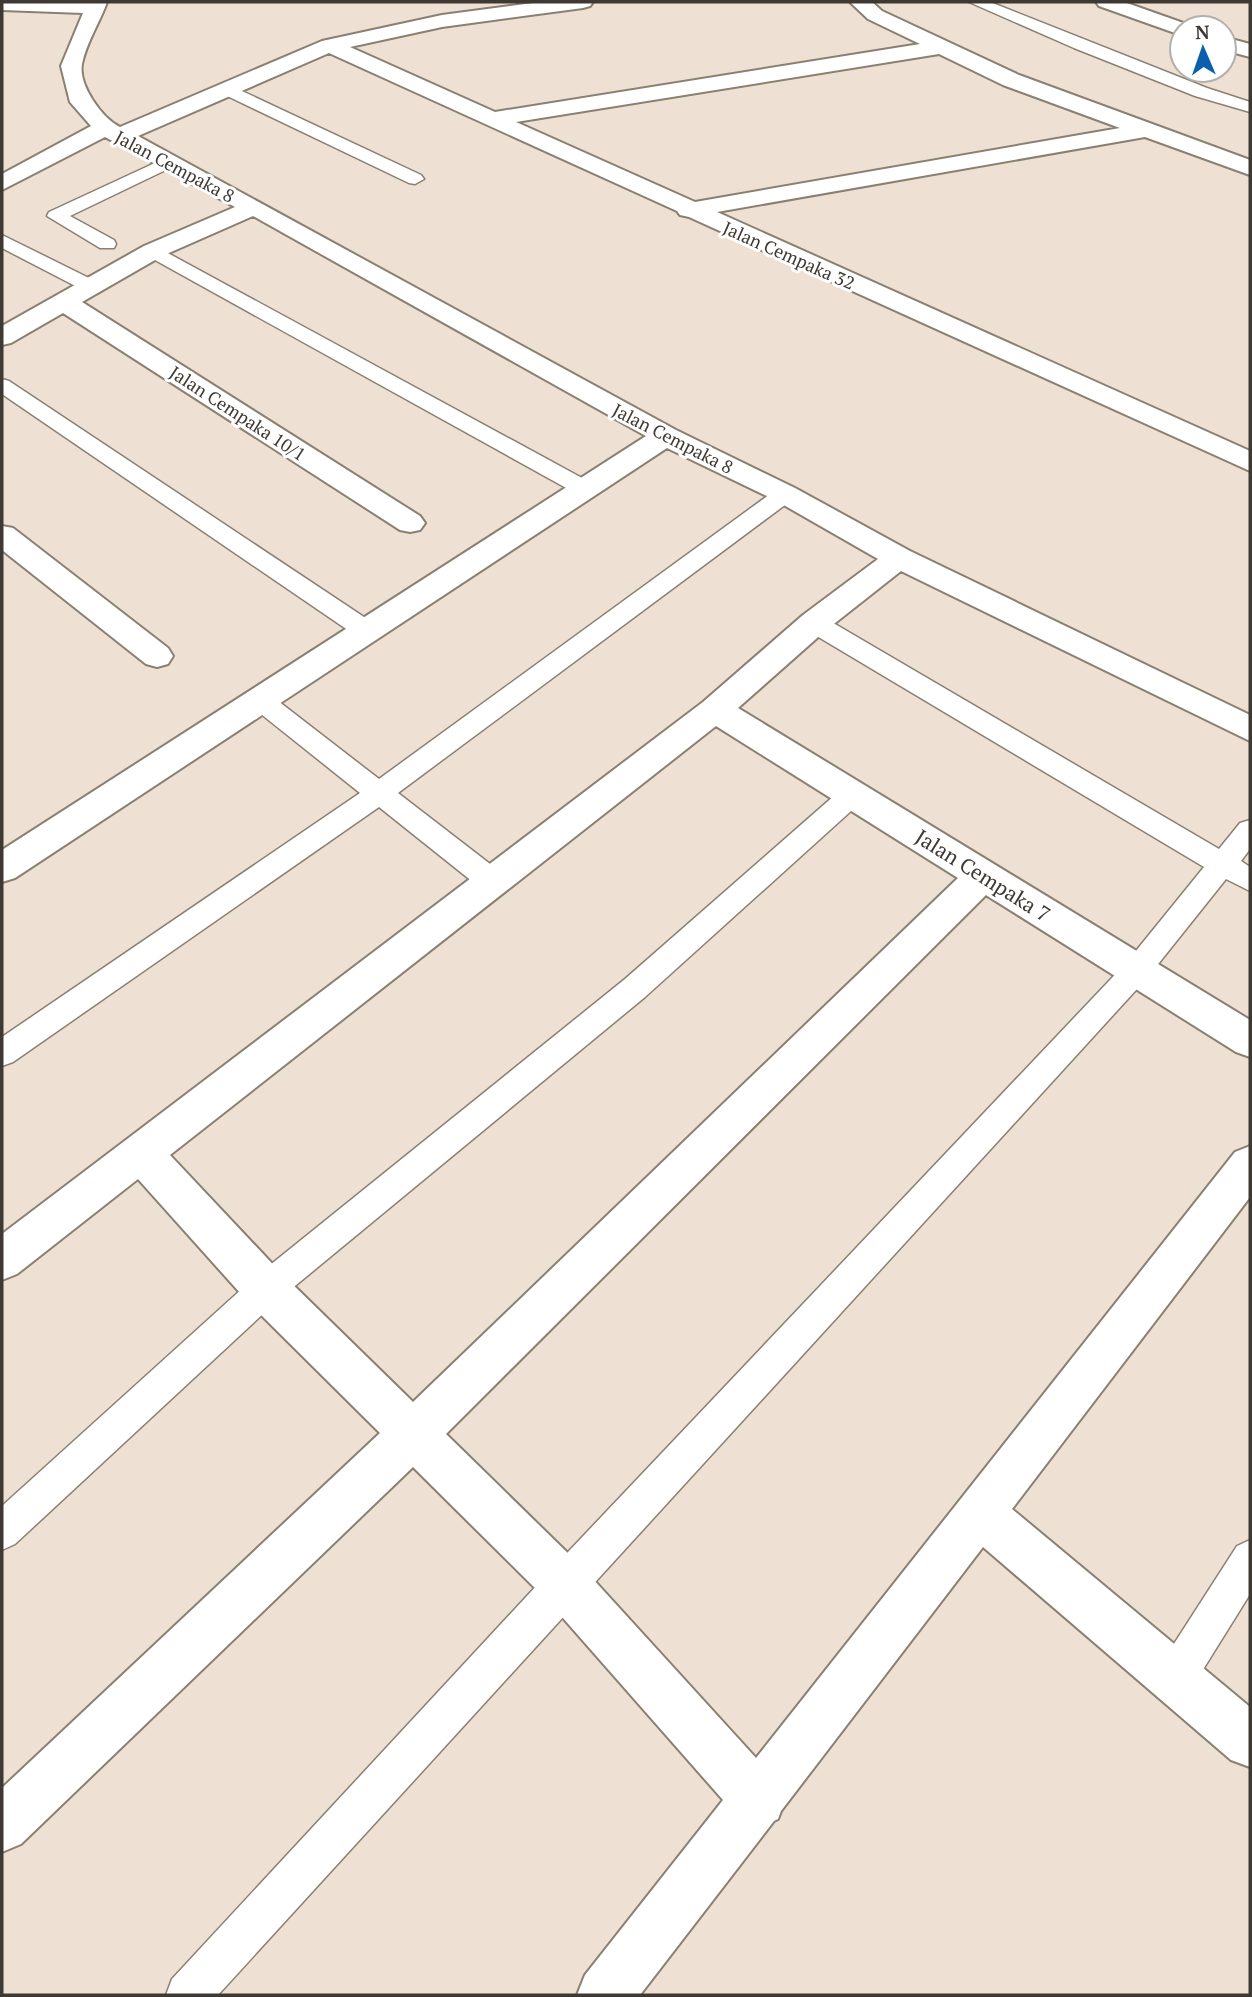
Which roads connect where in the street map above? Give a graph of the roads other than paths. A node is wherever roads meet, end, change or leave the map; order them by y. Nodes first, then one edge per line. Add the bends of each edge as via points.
1 (583, 2) edge
2 (860, 2) edge
3 (976, 2) edge
4 (1106, 2) edge
5 (2, 4) edge
6 (95, 4) edge
7 (1168, 24) edge
8 (329, 45) junction
9 (942, 47) junction
10 (227, 89) junction
11 (1250, 107) edge
12 (491, 118) junction
13 (1146, 130) junction
14 (113, 132) junction
15 (170, 161) junction
16 (1249, 166) edge
17 (415, 179) dead end
18 (2, 183) edge
19 (252, 208) junction
20 (688, 210) junction
21 (2, 241) edge
22 (107, 244) dead end
23 (153, 251) junction
24 (92, 288) junction
25 (66, 303) junction
26 (2, 337) edge
27 (2, 385) edge
28 (666, 436) junction
29 (1250, 461) edge
30 (585, 489) junction
31 (785, 494) junction
32 (410, 523) dead end
33 (2, 535) edge
34 (900, 558) junction
35 (814, 623) junction
36 (367, 631) junction
37 (158, 656) dead end
38 (260, 700) junction
39 (715, 710) junction
40 (1250, 729) edge
41 (377, 794) junction
42 (852, 795) junction
43 (1250, 830) edge
44 (2, 868) edge
45 (1236, 872) edge
46 (983, 876) junction
47 (493, 882) junction
48 (1137, 970) junction
49 (1250, 1040) edge
50 (2, 1053) edge
51 (141, 1153) junction
52 (1250, 1165) edge
53 (2, 1260) edge
54 (266, 1289) junction
55 (413, 1434) junction
56 (980, 1514) junction
57 (2, 1531) edge
58 (1250, 1559) edge
59 (565, 1584) junction
60 (1175, 1678) junction
61 (1250, 1741) edge
62 (759, 1800) junction
63 (2, 1825) edge
64 (188, 1995) edge
65 (605, 1995) edge

1 - 8 street via 442,21
2 - 9 street via 875,15
3 - 11 lane
4 - 7 street
5 - 6 street
6 - 14 street, Jalan Cempaka 8 via 71,66 81,102
8 - 10 street
8 - 12 street, Jalan Cempaka 32
9 - 12 street
9 - 13 street via 1011,80
10 - 14 street
10 - 17 lane
12 - 20 street, Jalan Cempaka 32
13 - 16 street
13 - 20 street
14 - 15 street, Jalan Cempaka 8
14 - 18 street
15 - 19 street, Jalan Cempaka 8
15 - 22 lane via 56,216
19 - 23 street
19 - 28 street, Jalan Cempaka 8
20 - 29 street, Jalan Cempaka 32
21 - 24 lane
23 - 24 street
23 - 30 lane
24 - 25 street
25 - 26 street
25 - 32 street, Jalan Cempaka 10/1
27 - 36 lane
28 - 30 street
28 - 31 street, Jalan Cempaka 8
30 - 36 street
31 - 34 street, Jalan Cempaka 8
31 - 41 lane
33 - 37 street
34 - 35 street
34 - 40 street, Jalan Cempaka 8
35 - 39 street
35 - 45 lane
36 - 38 street
38 - 41 lane
38 - 44 street
39 - 42 street, Jalan Cempaka 7
39 - 47 street
41 - 47 lane
41 - 50 lane
42 - 46 street, Jalan Cempaka 7
42 - 54 lane via 635,988
43 - 45 lane
45 - 48 lane
46 - 48 street, Jalan Cempaka 7
46 - 55 street
47 - 51 street
48 - 49 street, Jalan Cempaka 7
48 - 59 lane
51 - 53 street
51 - 54 street
52 - 56 street
54 - 55 street
54 - 57 lane
55 - 59 street
55 - 63 street
56 - 60 street
56 - 62 street
58 - 60 lane
59 - 62 street
59 - 64 lane
60 - 61 street
62 - 65 street

